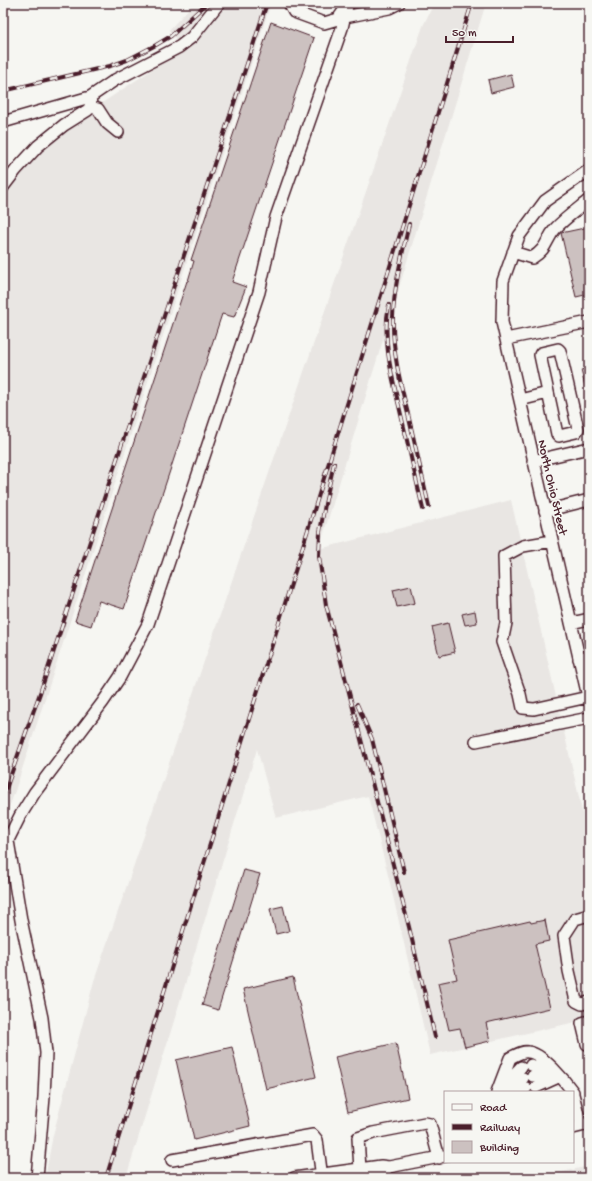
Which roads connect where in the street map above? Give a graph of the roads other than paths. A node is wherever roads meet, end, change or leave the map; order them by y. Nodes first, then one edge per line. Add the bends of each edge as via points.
1 (219, 3) edge
2 (289, 3) edge
3 (399, 3) edge
4 (346, 8) edge
5 (90, 102) junction
6 (3, 122) edge
7 (118, 132) dead end
8 (589, 170) edge
9 (3, 187) edge
10 (589, 200) edge
11 (513, 252) junction
12 (589, 322) edge
13 (506, 339) junction
14 (548, 393) junction
15 (520, 400) junction
16 (589, 448) edge
17 (533, 461) junction
18 (589, 500) edge
19 (545, 511) junction
20 (552, 540) junction
21 (589, 619) edge
22 (571, 623) junction
23 (584, 658) edge
24 (588, 699) edge
25 (589, 718) edge
26 (476, 741) dead end
27 (5, 846) edge
28 (589, 915) edge
29 (589, 1002) edge
30 (589, 1021) edge
31 (587, 1031) edge
32 (588, 1046) edge
33 (560, 1077) junction
34 (530, 1079) edge
35 (497, 1091) edge
36 (500, 1091) edge
37 (504, 1091) edge
38 (547, 1091) edge
39 (571, 1091) edge
40 (574, 1097) edge
41 (581, 1126) edge
42 (442, 1157) edge
43 (172, 1160) dead end
44 (360, 1173) edge
45 (321, 1176) edge
46 (37, 1178) edge
47 (294, 1178) edge

1 - 5 street via 192,38 115,80
2 - 4 street via 294,12 324,23 338,19
3 - 4 street via 389,8
4 - 27 street via 342,28 276,217 259,292 148,624 120,677 35,792
5 - 6 street
5 - 7 street
5 - 9 street via 88,110 38,146
8 - 11 street, North Ohio Street via 545,201 519,236
10 - 11 street via 555,229 541,252 532,258
11 - 13 street, North Ohio Street via 504,278 502,322
12 - 13 street
13 - 15 street, North Ohio Street
14 - 14 street via 557,434 559,436 576,432 578,429 558,350 541,353 540,356
14 - 15 street
15 - 17 street, North Ohio Street
16 - 17 street
17 - 19 street, North Ohio Street
18 - 19 street
19 - 20 street, North Ohio Street
20 - 22 street, North Ohio Street
20 - 24 street via 523,546 504,556 506,623 502,642 523,708 534,709
21 - 22 street
22 - 23 street, North Ohio Street
23 - 24 street, North Ohio Street
25 - 26 street
27 - 46 street via 42,1018 46,1053
28 - 29 street via 575,919 564,936 576,1001 582,1004
30 - 31 street via 582,1023
31 - 32 street
33 - 34 street
33 - 34 street
33 - 35 street via 537,1054 518,1054 510,1058
33 - 38 street
33 - 39 street
34 - 36 street
34 - 37 street
40 - 41 street
42 - 44 street via 389,1167 376,1174
42 - 44 street via 430,1124 373,1133 358,1138
43 - 45 street via 313,1135
44 - 45 street
45 - 47 street

